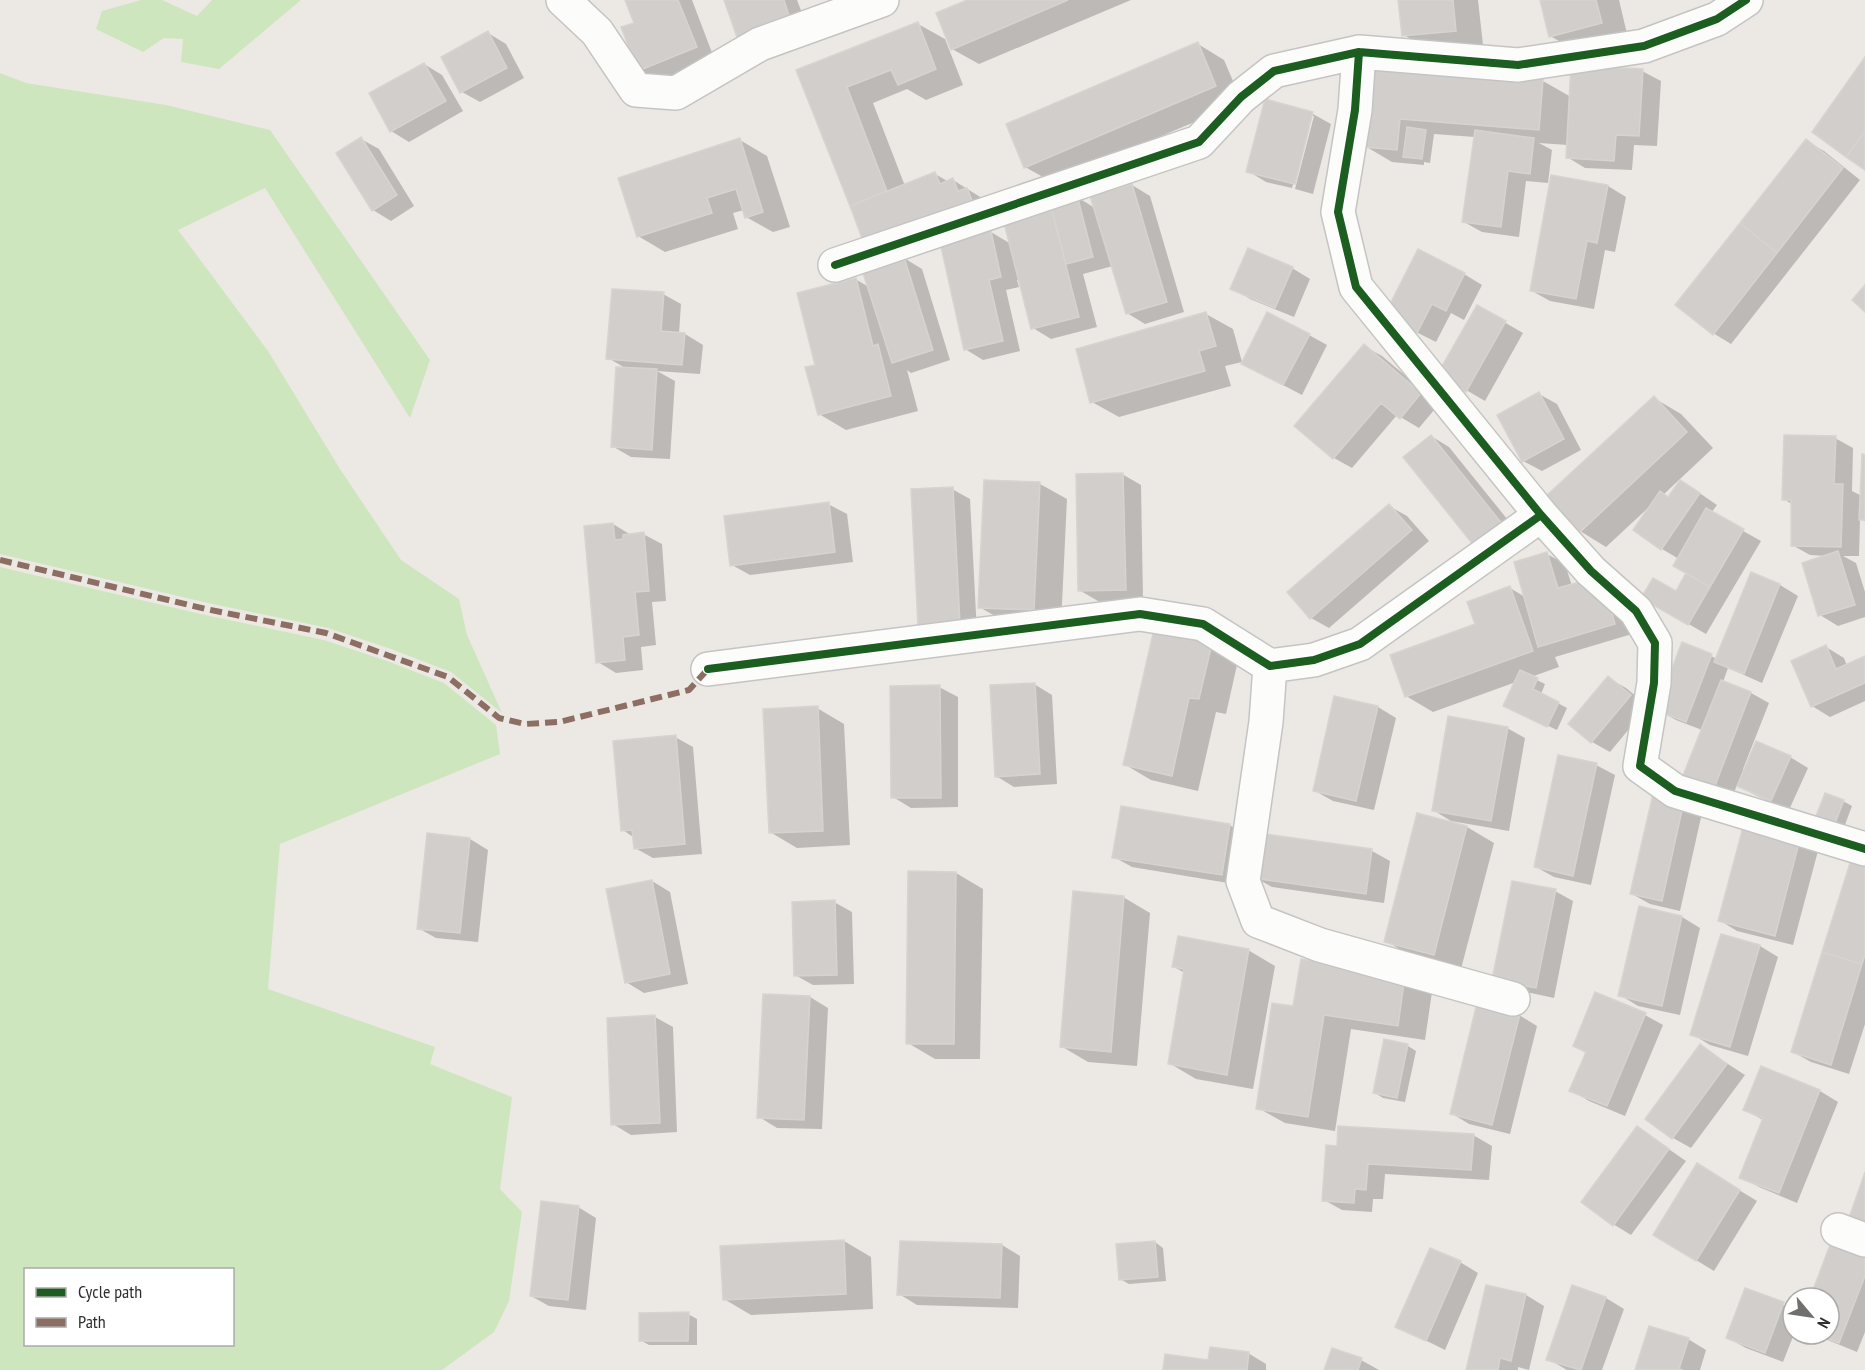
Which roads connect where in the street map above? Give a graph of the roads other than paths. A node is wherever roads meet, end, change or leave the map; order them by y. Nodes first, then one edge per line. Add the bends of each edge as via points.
1 (563, 0) edge
2 (882, 0) edge
3 (1746, 0) edge
4 (1359, 52) junction
5 (836, 265) dead end
6 (1541, 514) junction
7 (1270, 666) junction
8 (708, 669) dead end
9 (1865, 849) edge
10 (1513, 999) dead end

1 - 2 street via 597,32 636,90 676,93 760,44
3 - 4 street via 1717,19 1644,46 1518,64
4 - 5 street via 1274,71 1241,97 1199,142
4 - 6 street via 1355,110 1338,212 1356,287
6 - 7 street via 1360,644 1314,660
6 - 9 street via 1591,571 1636,611 1655,643 1654,683 1640,766 1675,791
7 - 8 street via 1203,624 1140,614
7 - 10 street via 1266,722 1243,881 1257,921 1320,945

